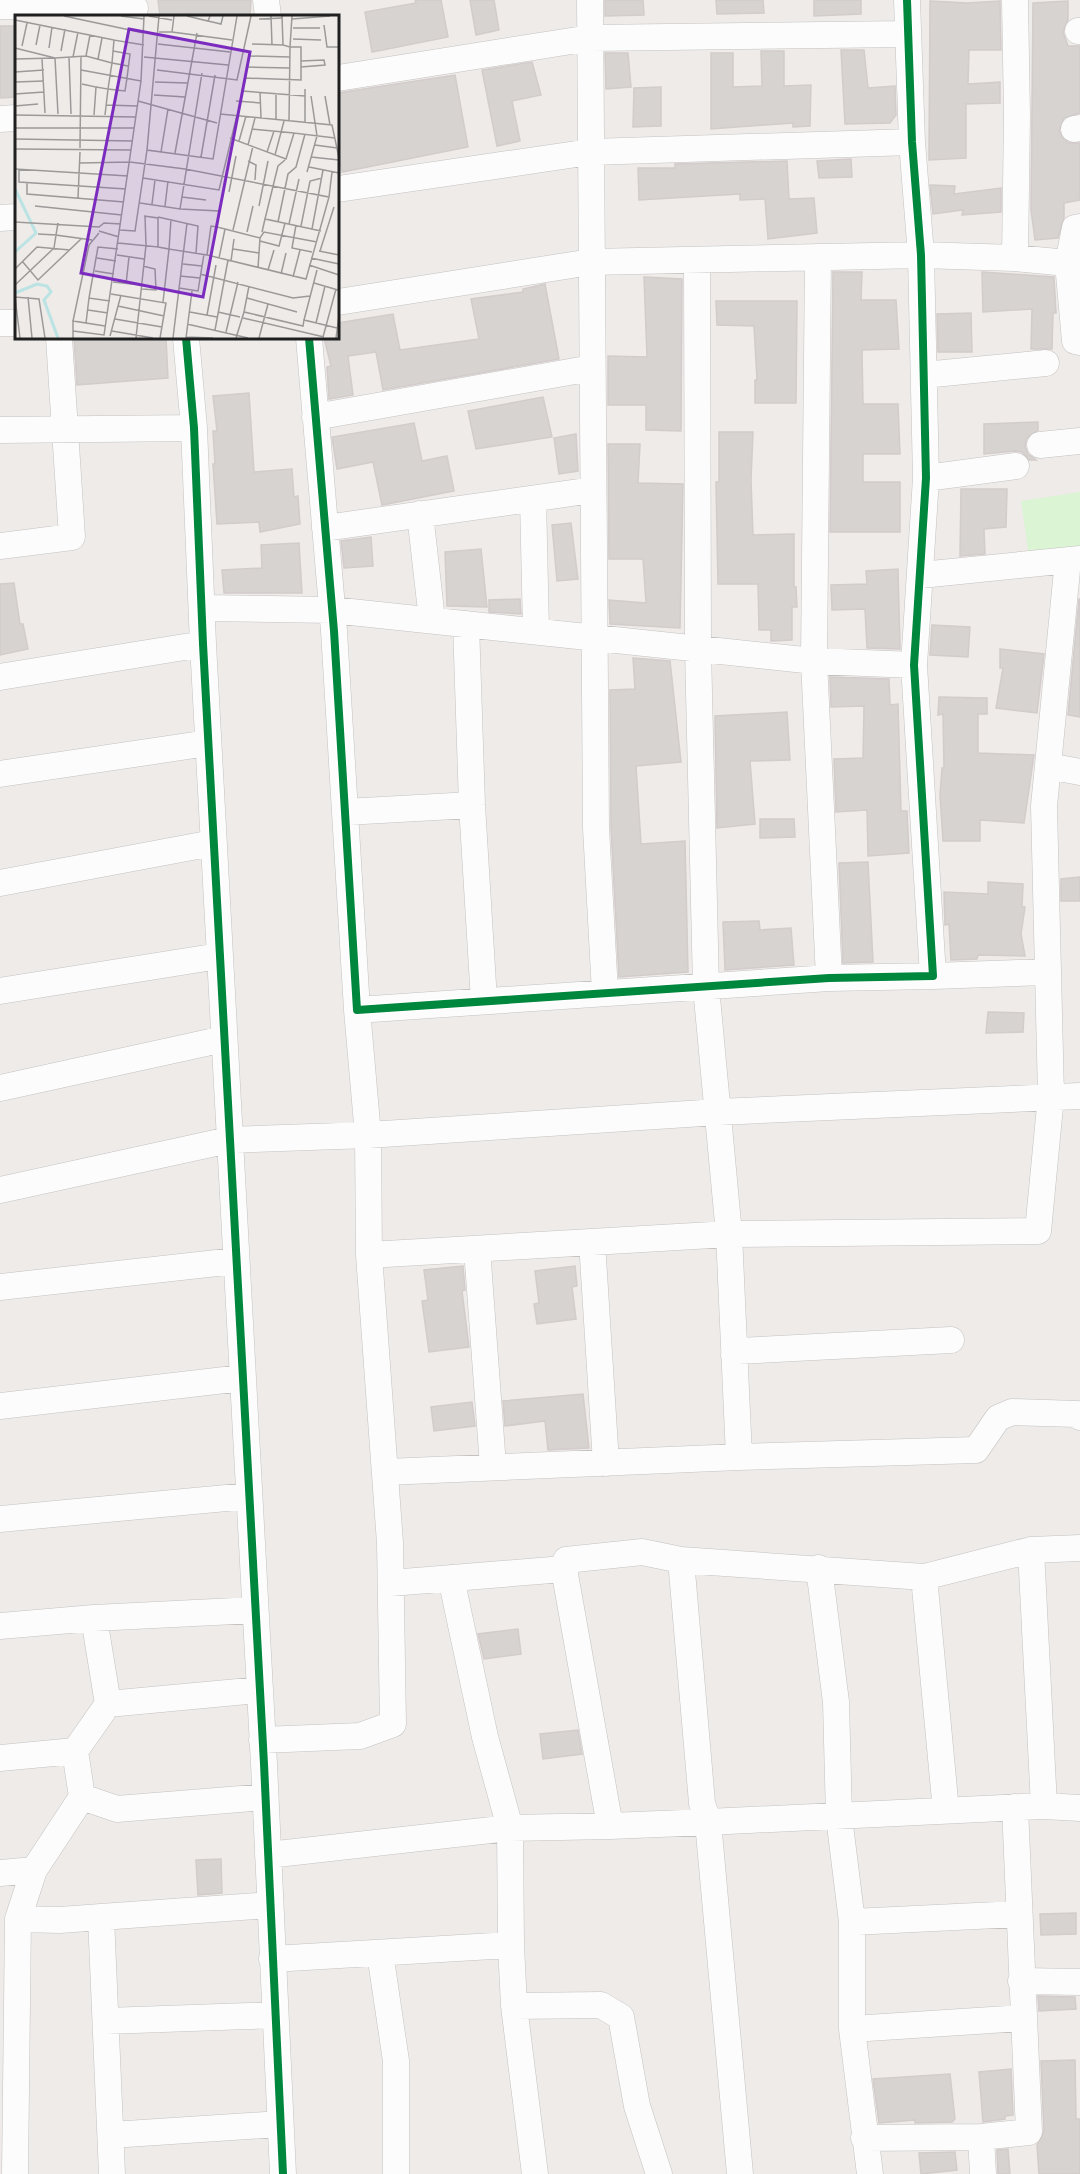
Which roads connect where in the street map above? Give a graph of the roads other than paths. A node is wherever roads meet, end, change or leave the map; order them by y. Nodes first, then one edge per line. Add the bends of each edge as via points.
1 (266, 0) edge
2 (590, 0) edge
3 (907, 0) edge
4 (1015, 0) edge
5 (0, 6) edge
6 (135, 8) edge
7 (268, 15) edge
8 (908, 34) junction
9 (590, 39) junction
10 (339, 78) edge
11 (15, 118) edge
12 (0, 119) edge
13 (912, 142) junction
14 (590, 152) junction
15 (339, 189) edge
16 (1080, 227) edge
17 (921, 255) junction
18 (818, 257) junction
19 (1015, 258) junction
20 (697, 260) junction
21 (591, 262) junction
22 (1068, 263) junction
23 (339, 302) edge
24 (0, 322) edge
25 (15, 323) edge
26 (59, 339) edge
27 (186, 339) edge
28 (309, 339) edge
29 (1080, 342) edge
30 (1046, 363) dead end
31 (592, 368) junction
32 (924, 375) junction
33 (315, 417) junction
34 (194, 428) junction
35 (67, 429) junction
36 (0, 430) edge
37 (1080, 441) edge
38 (1040, 445) dead end
39 (1016, 466) dead end
40 (926, 478) junction
41 (593, 490) junction
42 (533, 499) junction
43 (420, 514) junction
44 (325, 528) junction
45 (0, 546) edge
46 (1074, 560) edge
47 (921, 575) junction
48 (202, 608) junction
49 (332, 610) junction
50 (432, 620) junction
51 (466, 624) junction
52 (536, 630) junction
53 (595, 636) junction
54 (202, 644) junction
55 (698, 650) junction
56 (814, 661) junction
57 (914, 664) junction
58 (0, 677) edge
59 (208, 743) junction
60 (1048, 766) junction
61 (1080, 772) edge
62 (0, 774) edge
63 (472, 805) junction
64 (345, 812) junction
65 (213, 843) junction
66 (0, 883) edge
67 (219, 956) junction
68 (1048, 972) junction
69 (933, 975) junction
70 (829, 978) junction
71 (706, 987) junction
72 (0, 991) edge
73 (605, 993) junction
74 (484, 1001) junction
75 (357, 1010) junction
76 (224, 1039) junction
77 (0, 1088) edge
78 (1051, 1096) junction
79 (1080, 1096) edge
80 (718, 1112) junction
81 (368, 1135) junction
82 (229, 1140) junction
83 (0, 1190) edge
84 (729, 1234) junction
85 (592, 1242) junction
86 (477, 1249) junction
87 (369, 1256) junction
88 (235, 1261) junction
89 (0, 1287) edge
90 (951, 1340) dead end
91 (734, 1355) junction
92 (242, 1378) junction
93 (0, 1406) edge
94 (1080, 1417) edge
95 (739, 1457) junction
96 (606, 1462) junction
97 (493, 1466) junction
98 (386, 1472) junction
99 (248, 1496) junction
100 (0, 1520) edge
101 (1080, 1548) edge
102 (1030, 1550) junction
103 (566, 1560) dead end
104 (681, 1560) junction
105 (819, 1568) junction
106 (924, 1577) junction
107 (451, 1578) junction
108 (391, 1583) junction
109 (255, 1610) junction
110 (94, 1618) junction
111 (0, 1626) edge
112 (259, 1690) junction
113 (108, 1704) junction
114 (262, 1740) junction
115 (75, 1751) junction
116 (0, 1758) edge
117 (82, 1797) junction
118 (265, 1797) junction
119 (1044, 1806) junction
120 (1015, 1807) junction
121 (1080, 1808) edge
122 (946, 1811) junction
123 (839, 1817) junction
124 (708, 1822) junction
125 (610, 1826) junction
126 (510, 1828) junction
127 (268, 1855) junction
128 (34, 1870) junction
129 (0, 1873) edge
130 (270, 1905) junction
131 (1018, 1914) junction
132 (101, 1917) junction
133 (18, 1919) junction
134 (852, 1922) junction
135 (511, 1946) junction
136 (380, 1953) junction
137 (272, 1959) junction
138 (1021, 1981) junction
139 (1080, 1982) edge
140 (514, 2006) junction
141 (275, 2014) junction
142 (1023, 2018) junction
143 (106, 2021) junction
144 (852, 2029) junction
145 (280, 2124) junction
146 (111, 2135) junction
147 (981, 2137) junction
148 (864, 2139) junction
149 (15, 2174) edge
150 (112, 2174) edge
151 (283, 2174) edge
152 (396, 2174) edge
153 (535, 2174) edge
154 (659, 2174) edge
155 (740, 2174) edge
156 (870, 2174) edge
157 (983, 2174) edge

1 - 7 street
2 - 9 street
3 - 8 street
4 - 19 street
5 - 6 street
8 - 9 street
8 - 13 street
9 - 10 street
9 - 14 street
11 - 12 street
13 - 14 street
13 - 17 street
14 - 15 street
14 - 21 street
16 - 22 street via 1075,228
17 - 18 street
17 - 19 street
17 - 32 street
18 - 20 street
18 - 56 street
19 - 22 street
20 - 21 street
20 - 55 street
21 - 23 street
21 - 31 street
22 - 29 street via 1075,341
24 - 25 street
26 - 35 street
27 - 34 street
28 - 33 street
30 - 32 street
31 - 33 street
31 - 41 street
32 - 40 street
33 - 44 street
34 - 35 street
34 - 48 street
35 - 36 street
35 - 45 street via 72,537
37 - 38 street
39 - 40 street
40 - 47 street
41 - 42 street
41 - 53 street
42 - 43 street
42 - 52 street
43 - 44 street
43 - 50 street
44 - 49 street
46 - 47 street
46 - 60 street
47 - 57 street
48 - 49 street
48 - 54 street
49 - 50 street
49 - 64 street
50 - 51 street
51 - 52 street
51 - 63 street
52 - 53 street
53 - 55 street
53 - 73 street via 597,828
54 - 58 street
54 - 59 street
55 - 56 street
55 - 71 street
56 - 57 street
56 - 70 street
57 - 69 street
59 - 62 street
59 - 65 street
60 - 61 street
60 - 68 street via 1044,806
63 - 64 street
63 - 74 street
64 - 75 street
65 - 66 street
65 - 67 street
67 - 72 street
67 - 76 street
68 - 69 street
68 - 78 street
69 - 70 street
70 - 71 street
71 - 73 street
71 - 80 street
73 - 74 street
74 - 75 street
75 - 81 street
76 - 77 street
76 - 82 street
78 - 79 street
78 - 80 street
78 - 84 street via 1038,1231
80 - 81 street
80 - 84 street
81 - 82 street
81 - 87 street
82 - 83 street
82 - 88 street
84 - 85 street
84 - 91 street
85 - 86 street
85 - 96 street
86 - 87 street
86 - 97 street
87 - 98 street
88 - 89 street
88 - 92 street
90 - 91 street via 738,1351
91 - 95 street
92 - 93 street
92 - 99 street
94 - 95 street via 1012,1412 998,1418 976,1450
95 - 96 street
96 - 97 street
97 - 98 street
98 - 108 street
99 - 100 street
99 - 109 street
101 - 102 street
102 - 106 street
102 - 119 street
103 - 104 street via 642,1552
104 - 105 street
104 - 124 street via 702,1803
105 - 106 street
105 - 123 street via 836,1702
106 - 122 street
107 - 108 street
107 - 125 street via 564,1569
107 - 126 street via 485,1737
108 - 114 street via 393,1725 360,1736
109 - 110 street
109 - 112 street
110 - 111 street
110 - 113 street
112 - 113 street
112 - 114 street
113 - 115 street
114 - 118 street
115 - 116 street
115 - 117 street
117 - 118 street via 117,1809
117 - 128 street
118 - 127 street
119 - 120 street
119 - 121 street
120 - 122 street
120 - 131 street
122 - 123 street
123 - 124 street
123 - 134 street
124 - 125 street
124 - 155 street
125 - 126 street
126 - 127 street
126 - 135 street
127 - 130 street
128 - 129 street
128 - 133 street
130 - 132 street
130 - 137 street
131 - 134 street
131 - 138 street
132 - 133 street
132 - 143 street
133 - 149 street
134 - 144 street
135 - 136 street
135 - 140 street
136 - 137 street
136 - 152 street via 396,2061
137 - 141 street
138 - 139 street
138 - 142 street
140 - 153 street
140 - 154 street via 601,2005 621,2017 637,2106
141 - 143 street
141 - 145 street
142 - 144 street
142 - 147 street via 1029,2132
143 - 146 street
144 - 148 street
145 - 146 street
145 - 151 street
146 - 150 street
147 - 148 street
147 - 157 street
148 - 156 street

